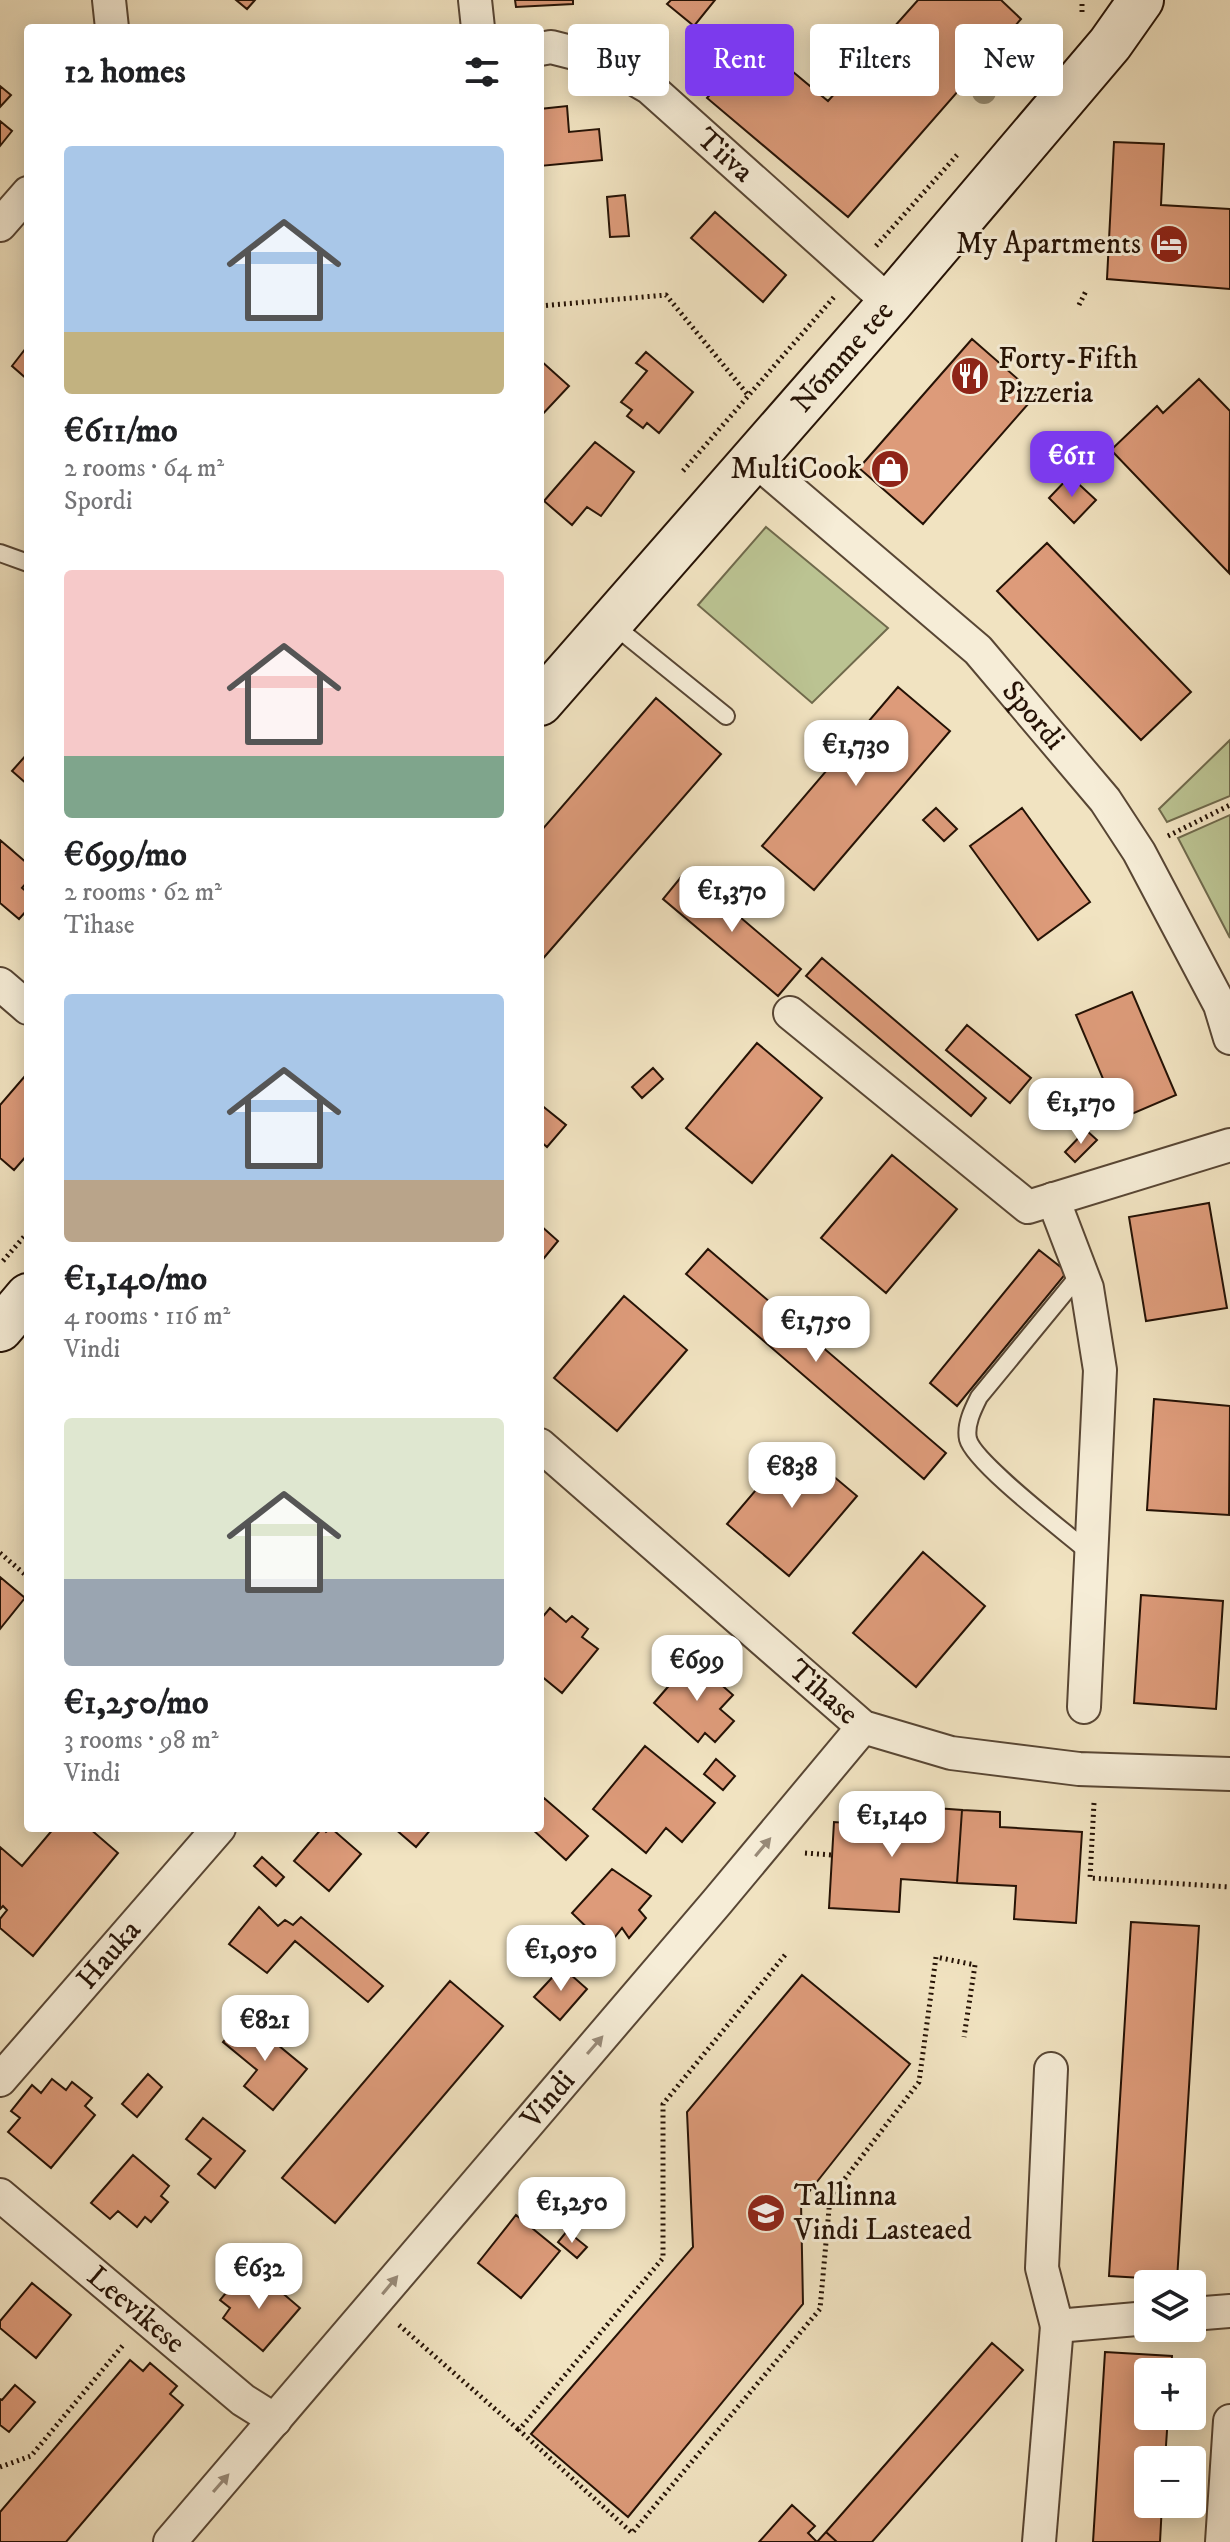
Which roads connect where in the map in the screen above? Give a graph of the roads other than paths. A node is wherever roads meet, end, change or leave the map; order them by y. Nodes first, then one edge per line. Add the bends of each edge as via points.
1 (109, 0) edge
2 (475, 0) edge
3 (1141, 0) edge
4 (1164, 0) edge
5 (112, 24) edge
6 (478, 24) edge
7 (1110, 44) junction
8 (544, 48) edge
9 (24, 198) edge
10 (0, 225) edge
11 (890, 303) junction
12 (754, 459) junction
13 (0, 553) edge
14 (24, 562) edge
15 (610, 623) junction
16 (544, 698) edge
17 (726, 716) dead end
18 (0, 984) edge
19 (24, 1005) edge
20 (790, 1013) dead end
21 (1230, 1038) edge
22 (1230, 1145) edge
23 (1053, 1199) junction
24 (1081, 1273) junction
25 (24, 1301) edge
26 (0, 1329) edge
27 (544, 1453) edge
28 (1091, 1554) junction
29 (1084, 1707) dead end
30 (863, 1727) junction
31 (1230, 1774) edge
32 (216, 1832) edge
33 (1051, 2069) dead end
34 (0, 2080) edge
35 (0, 2195) edge
36 (1230, 2311) edge
37 (1206, 2313) edge
38 (1134, 2319) edge
39 (1057, 2326) junction
40 (275, 2420) junction
41 (1230, 2421) edge
42 (170, 2542) edge
43 (1039, 2542) edge
44 (1222, 2542) edge

1 - 5 street
2 - 6 street
3 - 7 street, Nõmme tee
4 - 7 street, Nõmme tee
7 - 11 street, Nõmme tee
8 - 11 street, Tiiva via 602,60 650,88
9 - 10 street
11 - 12 street, Nõmme tee
12 - 15 street, Nõmme tee
12 - 21 street, Spordi via 978,650 1105,800 1139,852 1220,1005
13 - 14 lane
15 - 16 street, Nõmme tee
15 - 17 lane
18 - 19 street
20 - 23 street via 1028,1207
22 - 23 street
23 - 24 street
24 - 28 street via 1100,1370
24 - 28 lane via 979,1397 969,1418 968,1439 982,1461
25 - 26 street
27 - 30 street, Tihase
28 - 29 street
30 - 31 street, Tihase via 951,1753 1079,1769
40 -> 30 street, Vindi
32 - 34 street, Hauka
33 - 39 street via 1042,2268
35 - 40 street, Leevikese via 243,2400
36 - 37 street
38 - 39 street
39 - 43 street
42 -> 40 street, Vindi
41 - 44 street

